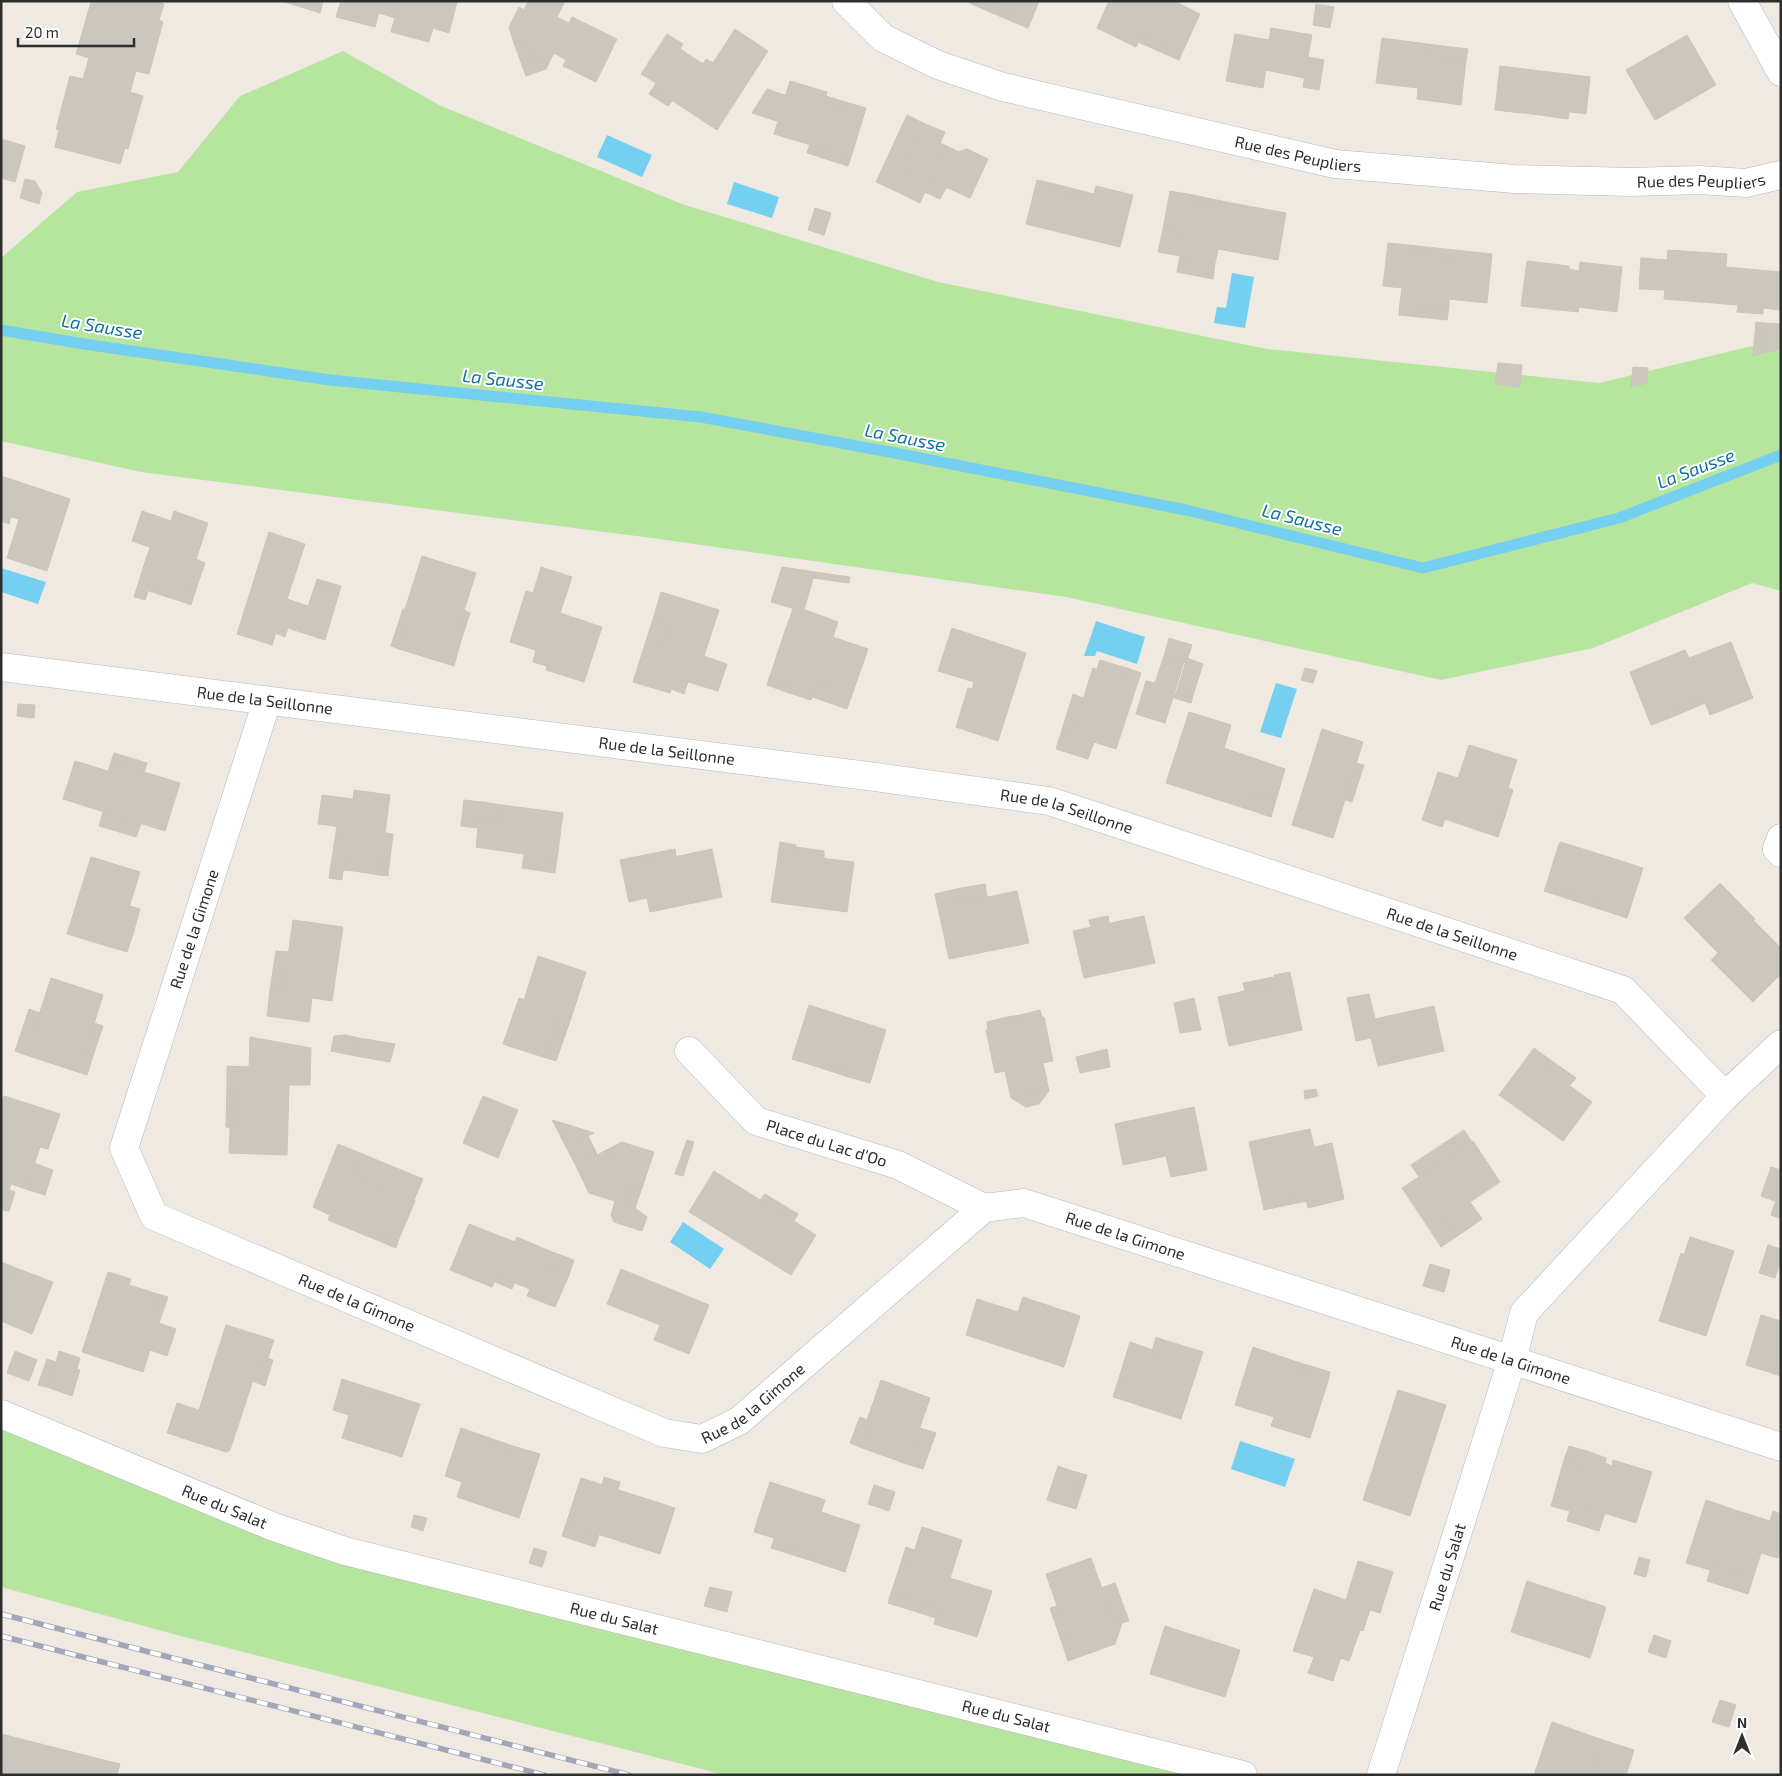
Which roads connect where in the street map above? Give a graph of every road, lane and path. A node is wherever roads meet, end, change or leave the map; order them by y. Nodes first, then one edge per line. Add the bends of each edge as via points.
1 (846, 1) edge
2 (1742, 1) edge
3 (1781, 72) edge
4 (1781, 175) edge
5 (1, 667) edge
6 (267, 702) junction
7 (1781, 838) edge
8 (1781, 854) edge
9 (1781, 1044) edge
10 (688, 1051) dead end
11 (1724, 1096) junction
12 (984, 1208) junction
13 (1512, 1360) junction
14 (1, 1414) edge
15 (1781, 1447) edge
16 (1242, 1775) edge
17 (1382, 1775) edge

1 - 4 street, Rue des Peupliers via 883,38 938,65 1003,86 1334,164 1544,180 1746,183
2 - 3 street
5 - 6 street, Rue de la Seillonne
6 - 11 street, Rue de la Seillonne via 1049,801 1623,990
6 - 12 street, Rue de la Gimone via 124,1148 154,1216 664,1434 702,1439 739,1421
7 - 8 street via 1777,849
9 - 11 street
10 - 12 street, Place du Lac d'Oo via 756,1121 898,1165
11 - 13 street via 1524,1312
12 - 13 street, Rue de la Gimone via 1024,1203
13 - 15 street, Rue de la Gimone
13 - 17 street, Rue du Salat
14 - 16 street, Rue du Salat via 274,1527 345,1550

